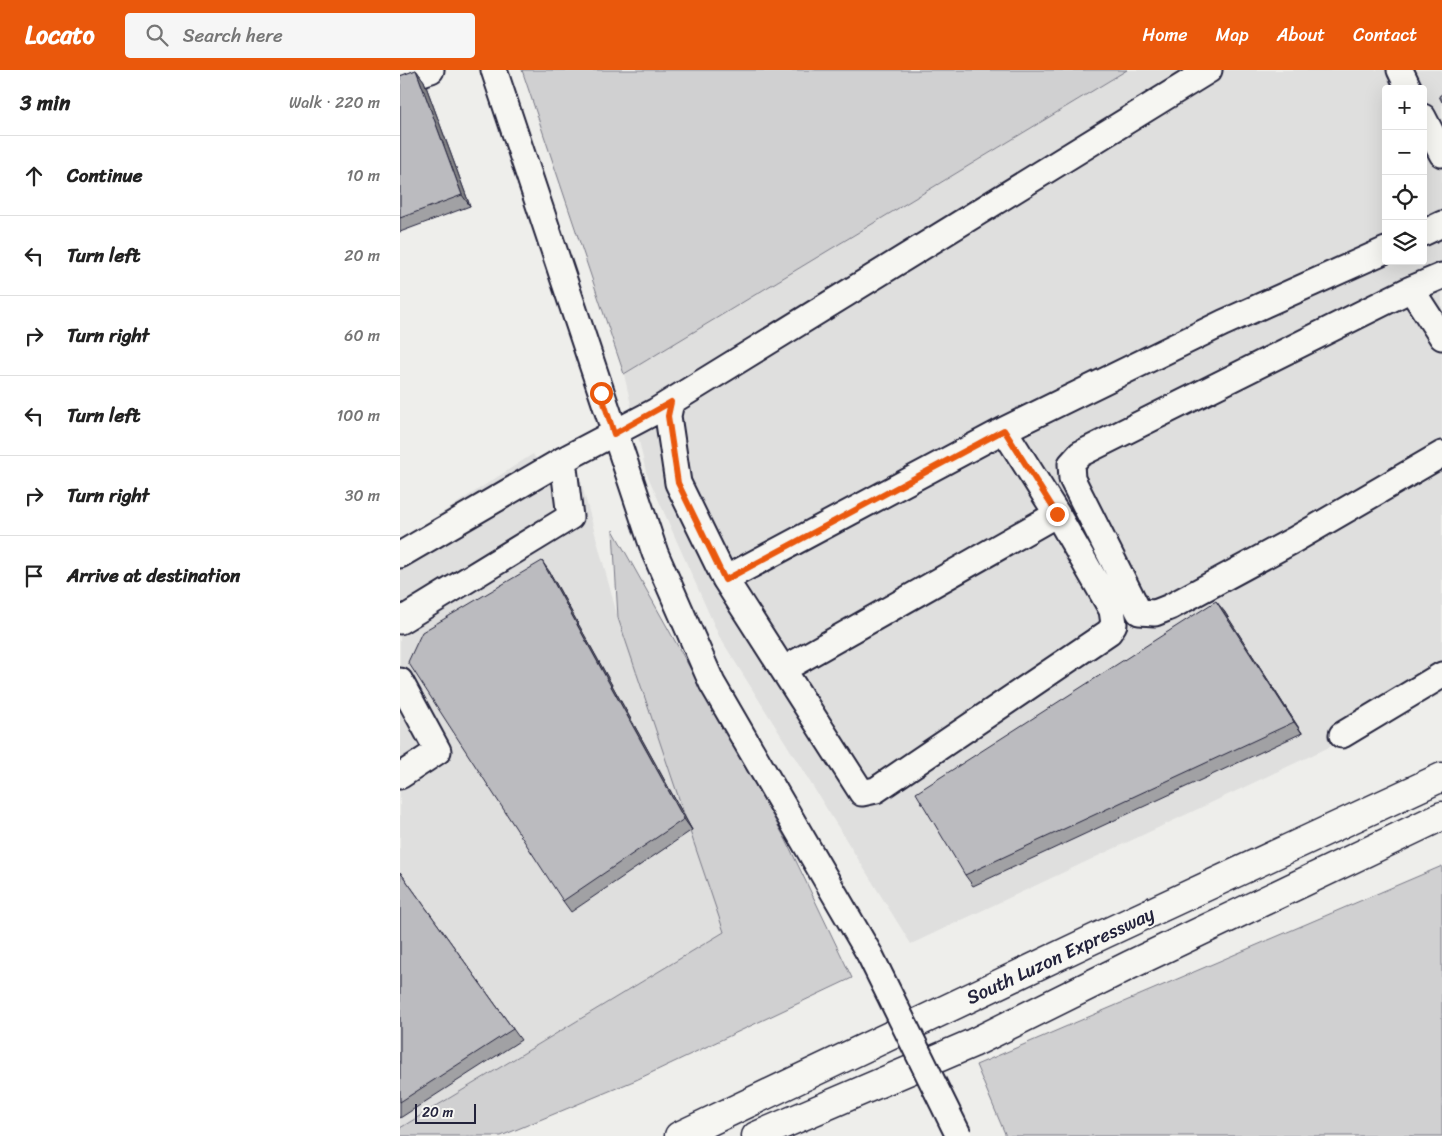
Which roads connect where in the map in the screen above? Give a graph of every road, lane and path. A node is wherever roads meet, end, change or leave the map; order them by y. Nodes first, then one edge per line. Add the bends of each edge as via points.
1 (431, 70) edge
2 (494, 70) edge
3 (1209, 70) edge
4 (1400, 70) edge
5 (400, 80) edge
6 (1407, 85) edge
7 (1427, 125) edge
8 (1442, 154) edge
9 (1442, 224) edge
10 (1427, 231) edge
11 (1382, 252) edge
12 (1442, 276) edge
13 (1411, 289) junction
14 (1442, 337) edge
15 (671, 402) junction
16 (1004, 430) junction
17 (614, 434) junction
18 (1442, 454) edge
19 (563, 460) junction
20 (1057, 514) junction
21 (400, 555) edge
22 (725, 580) junction
23 (400, 621) edge
24 (784, 669) junction
25 (1442, 675) edge
26 (400, 681) edge
27 (1342, 735) dead end
28 (400, 776) edge
29 (1442, 777) edge
30 (1442, 816) edge
31 (679, 1136) edge
32 (756, 1136) edge
33 (959, 1136) edge

1 - 5 street
2 - 17 street
3 - 15 street
4 - 6 street
7 - 8 street
9 - 10 street
11 - 16 street via 1223,323
12 - 13 street
13 - 14 street
13 - 18 street via 1080,454 1071,464 1072,478 1139,612 1154,613 1294,540
15 - 17 street
15 - 22 street via 668,416 678,483
16 - 20 street
16 - 22 street
17 - 19 street
17 - 33 street, bridge via 655,554 712,683 870,954
19 - 21 street
19 - 23 street via 570,517
20 - 24 street
20 - 24 street via 1112,610 1114,624 1109,632 876,790 862,793
22 - 24 street
25 - 27 street
26 - 28 street via 438,751
29 - 31 highway, South Luzon Expressway
30 - 32 highway, South Luzon Expressway via 973,1043

